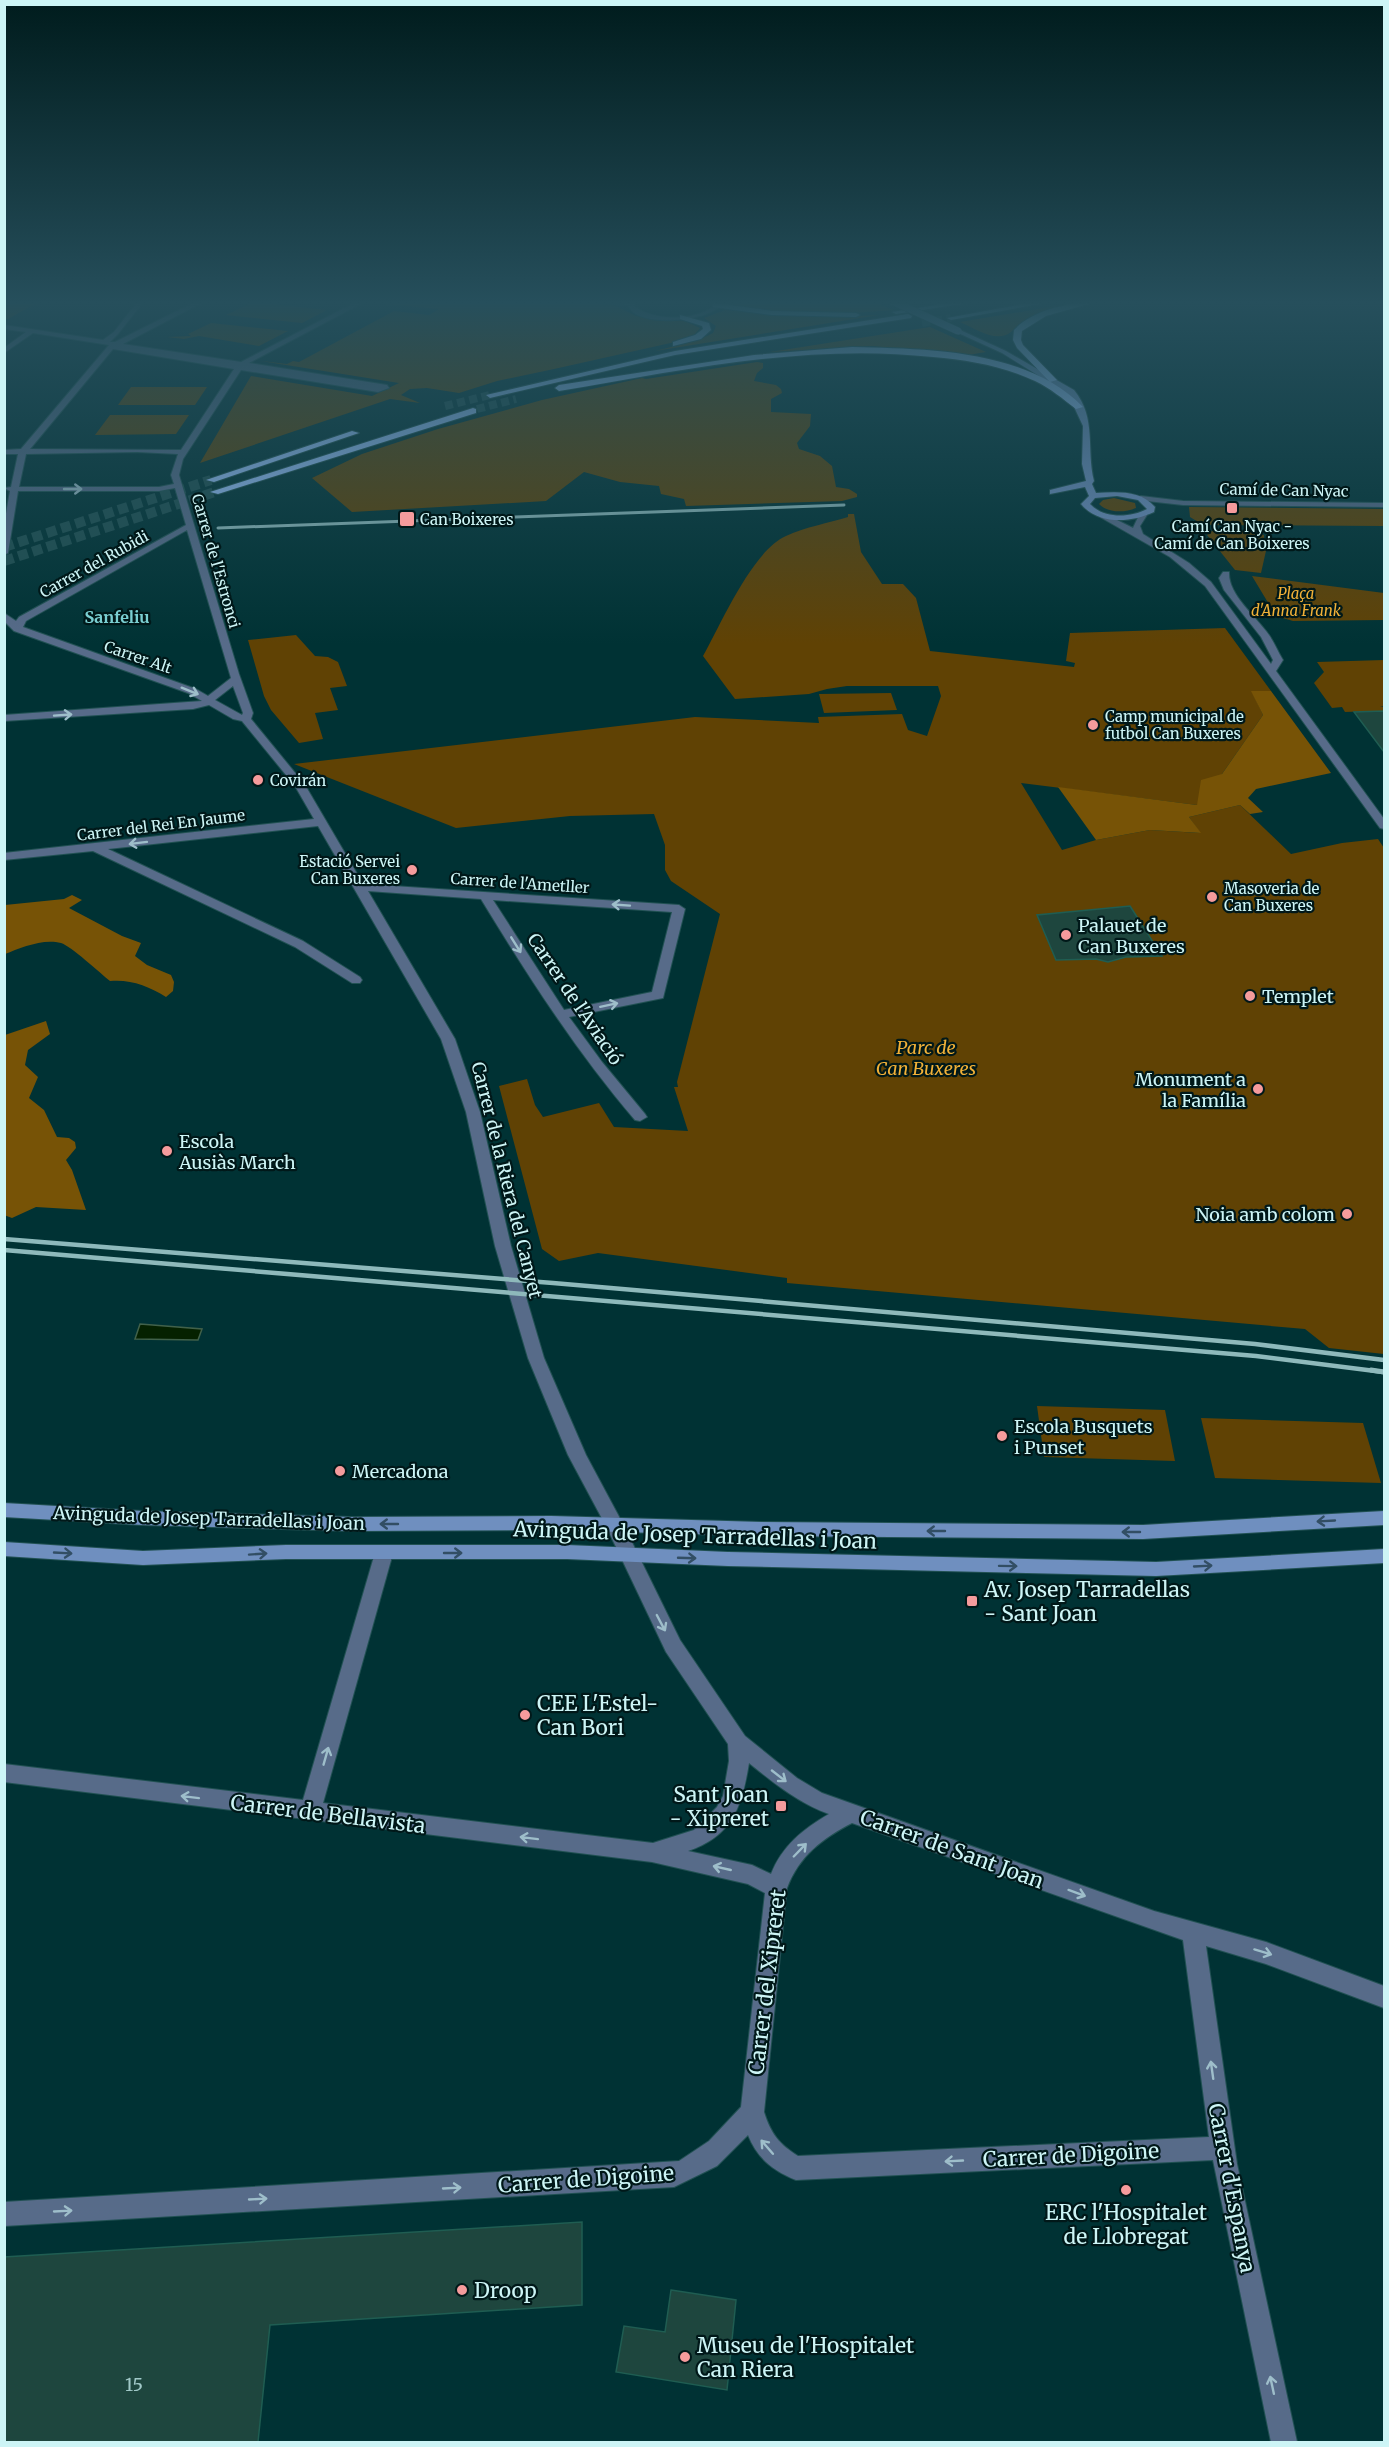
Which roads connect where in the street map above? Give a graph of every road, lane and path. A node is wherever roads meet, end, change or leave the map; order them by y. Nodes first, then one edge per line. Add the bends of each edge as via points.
1 (53, 415) edge
2 (208, 415) edge
3 (460, 415) tunnel mouth
4 (1082, 415) edge
5 (369, 429) dead end
6 (24, 451) junction
7 (4, 452) edge
8 (183, 452) junction
9 (211, 480) tunnel mouth
10 (1094, 483) junction
11 (178, 485) junction
12 (9, 489) edge
13 (215, 492) tunnel mouth
14 (1053, 492) dead end
15 (1125, 494) junction
16 (1094, 496) junction
17 (1141, 498) junction
18 (1183, 503) junction
19 (1384, 505) edge
20 (1147, 512) junction
21 (1103, 515) junction
22 (189, 526) junction
23 (6, 534) edge
24 (1140, 536) junction
25 (4, 553) edge
26 (1206, 582) junction
27 (4, 616) edge
28 (16, 631) junction
29 (1270, 671) junction
30 (236, 679) junction
31 (210, 700) junction
32 (4, 718) edge
33 (246, 719) junction
34 (321, 822) junction
35 (1384, 826) edge
36 (97, 848) junction
37 (4, 857) edge
38 (360, 887) junction
39 (485, 896) junction
40 (356, 980) dead end
41 (561, 1015) junction
42 (640, 1118) dead end
43 (4, 1510) edge
44 (1384, 1518) edge
45 (615, 1526) junction
46 (4, 1549) edge
47 (384, 1553) junction
48 (629, 1556) junction
49 (1384, 1556) edge
50 (738, 1742) junction
51 (4, 1773) edge
52 (310, 1812) junction
53 (851, 1813) junction
54 (652, 1852) junction
55 (776, 1888) junction
56 (1193, 1932) junction
57 (1384, 1997) edge
58 (752, 2112) junction
59 (1222, 2148) junction
60 (4, 2214) edge
61 (1284, 2442) edge

1 - 6 street
2 - 8 street, Carrer de l'Estronci
3 - 13 highway
4 - 10 street via 1087,426 1086,464
5 - 9 highway
6 - 7 street
6 - 8 street
6 - 12 street
8 - 11 street, Carrer de l'Estronci via 175,469
10 - 14 street
10 - 15 street
10 - 16 street
12 -> 11 street via 159,489
11 - 22 street, Carrer de l'Estronci
12 - 23 street
15 - 16 street
15 - 17 street
16 - 21 street via 1086,501 1087,507
17 - 18 street, Camí de Can Nyac
17 - 20 street via 1149,504
18 - 19 street, Camí de Can Nyac
18 - 20 street, Camí de Can Nyac
20 - 21 street via 1125,517
20 - 24 street via 1136,526
21 - 24 street
22 - 28 street, Carrer del Rubidi via 22,620
22 - 30 street, Carrer de l'Estronci
23 - 25 street
24 - 26 street
26 - 29 street
26 - 29 street via 1225,579 1241,609 1265,636 1278,660
27 - 28 street
28 -> 31 street, Carrer Alt
29 - 35 street
30 - 31 street
30 - 33 street, Carrer de l'Estronci via 248,713
32 -> 31 street via 193,706
31 - 33 street, Carrer Alt
33 - 34 street, Carrer de l'Estronci via 300,784
34 -> 36 street, Carrer del Rei En Jaume
34 - 38 street, Carrer de la Riera del Canyet
36 - 37 street, Carrer del Rei En Jaume
36 - 40 street via 299,944
38 - 39 street, Carrer de l'Ametller
38 - 45 street, Carrer de la Riera del Canyet via 448,1038 473,1112 503,1246 536,1358 578,1455
39 -> 41 street, Carrer de l'Aviació
41 -> 39 street, Carrer de l'Ametller via 657,995 679,909
41 - 42 street, Carrer de l'Aviació
45 -> 43 street, Avinguda de Josep Tarradellas i Joan via 351,1524
44 -> 45 street, Avinguda de Josep Tarradellas i Joan via 1143,1532
45 - 48 street, Carrer de la Riera del Canyet
46 -> 47 street, Avinguda de Josep Tarradellas i Joan via 143,1558 286,1552
47 -> 48 street, Avinguda de Josep Tarradellas i Joan via 567,1552
52 -> 47 street
48 -> 49 street, Avinguda de Josep Tarradellas i Joan via 1156,1569
48 -> 50 street, Carrer de Sant Joan via 673,1646
50 -> 53 street, Carrer de Sant Joan via 815,1800
50 - 54 street, Carrer de Bellavista via 733,1798 724,1814 701,1837
52 -> 51 street, Carrer de Bellavista
54 -> 52 street, Carrer de Bellavista
55 -> 53 street, Carrer del Xipreret via 785,1865 802,1846 824,1827
53 -> 56 street, Carrer de Sant Joan
55 -> 54 street, Carrer de Bellavista via 752,1875
55 - 58 street, Carrer del Xipreret
56 -> 57 street, Carrer de Sant Joan via 1266,1953
59 -> 56 street, Carrer d'Espanya
59 -> 58 street, Carrer de Digoine via 796,2168 774,2155 761,2141
60 -> 58 street, Carrer de Digoine via 674,2175 699,2166 725,2144
61 -> 59 street, Carrer d'Espanya

